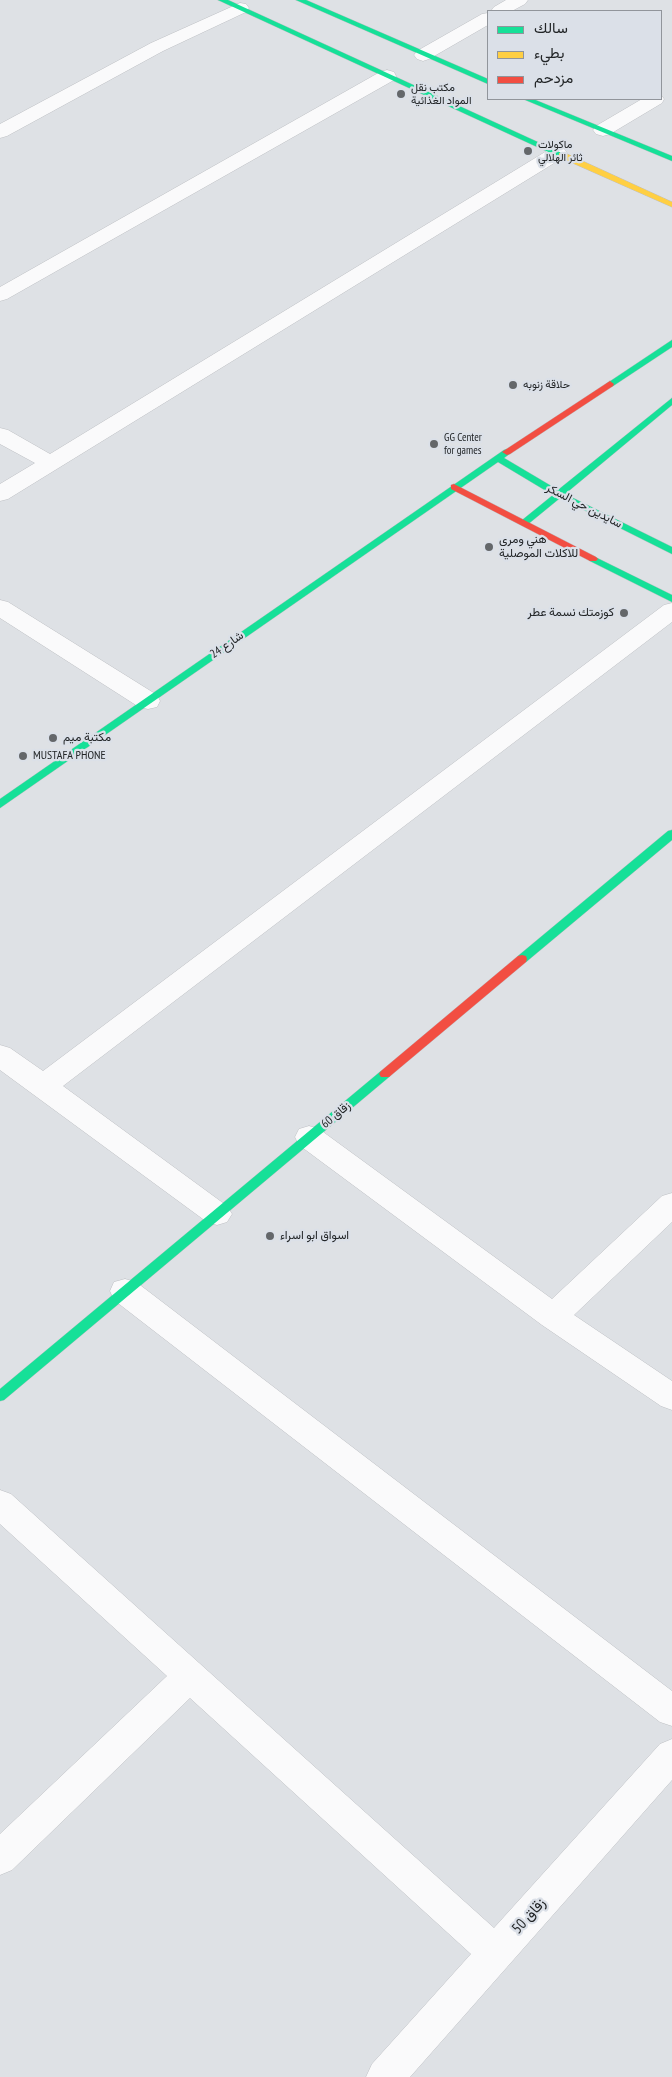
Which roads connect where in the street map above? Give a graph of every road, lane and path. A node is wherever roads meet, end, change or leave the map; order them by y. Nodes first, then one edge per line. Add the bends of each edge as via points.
1 (222, 0) edge
2 (300, 0) edge
3 (519, 0) edge
4 (240, 8) junction
5 (502, 10) edge
6 (487, 19) edge
7 (423, 55) junction
8 (388, 76) junction
9 (487, 82) edge
10 (530, 100) edge
11 (653, 100) edge
12 (603, 130) junction
13 (0, 132) edge
14 (557, 153) junction
15 (672, 159) edge
16 (672, 205) edge
17 (0, 294) edge
18 (672, 343) edge
19 (672, 401) edge
20 (0, 435) edge
21 (498, 458) junction
22 (51, 463) junction
23 (454, 487) junction
24 (0, 494) edge
25 (558, 494) junction
26 (524, 523) junction
27 (672, 551) edge
28 (672, 599) edge
29 (0, 607) edge
30 (672, 610) edge
31 (148, 701) junction
32 (0, 804) edge
33 (672, 834) edge
34 (0, 1055) edge
35 (43, 1086) junction
36 (309, 1138) junction
37 (672, 1204) edge
38 (217, 1214) junction
39 (125, 1292) junction
40 (552, 1316) junction
41 (0, 1396) edge
42 (672, 1397) edge
43 (0, 1504) edge
44 (190, 1676) junction
45 (672, 1711) edge
46 (672, 1755) edge
47 (0, 1858) edge
48 (496, 1953) junction
49 (385, 2077) edge

1 - 4 street
2 - 7 street
3 - 5 street
4 - 8 street
4 - 13 street via 157,47
6 - 7 street
7 - 9 street
8 - 14 street
8 - 17 street
10 - 12 street
11 - 12 street
12 - 15 street
14 - 16 street
14 - 22 street
18 - 21 street, شارع 24
19 - 25 street
20 - 22 street
21 - 23 street, شارع 24
21 - 25 street, سايدين حي السكر
22 - 24 street
23 - 26 street
23 - 31 street, شارع 24
25 - 26 street
25 - 27 street, سايدين حي السكر
26 - 28 street
29 - 31 street
30 - 35 street
31 - 32 street, شارع 24
33 - 36 street, زقاق 60
34 - 35 street
35 - 38 street
36 - 38 street, زقاق 60
36 - 40 street
37 - 40 street
38 - 39 street, زقاق 60
39 - 41 street, زقاق 60
39 - 45 street
40 - 42 street
43 - 44 street
44 - 47 street
44 - 48 street
46 - 48 street, زقاق 50
48 - 49 street, زقاق 50

